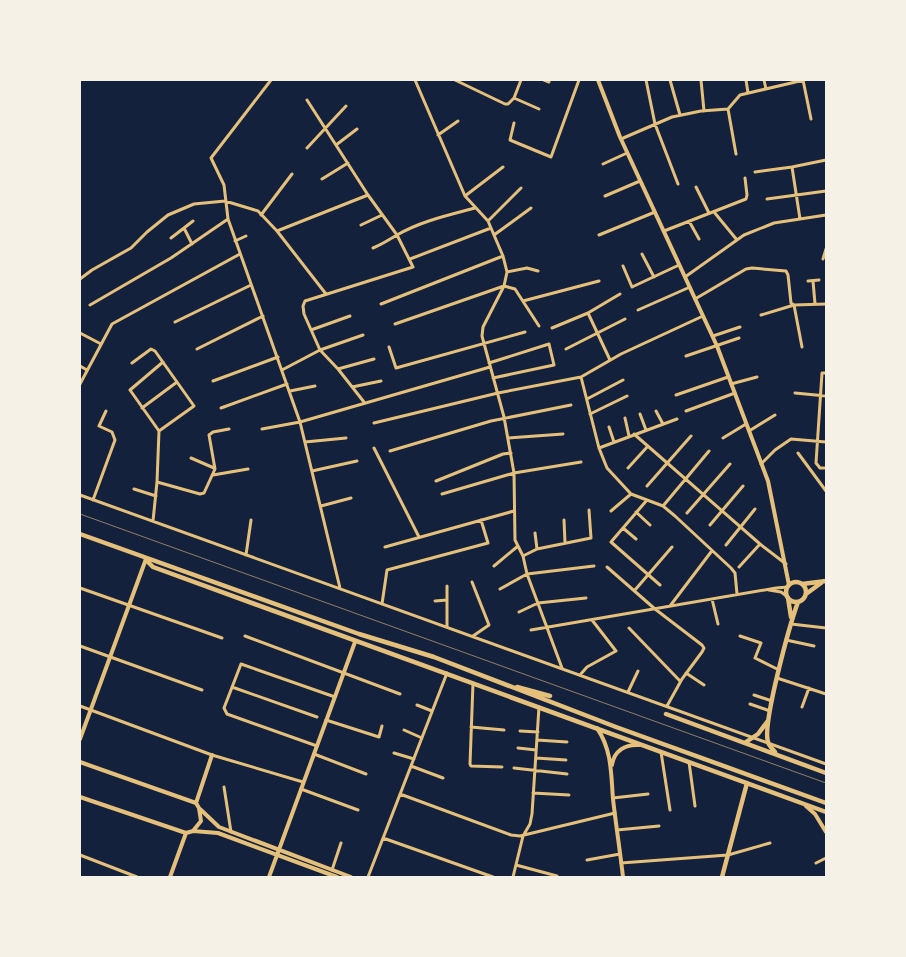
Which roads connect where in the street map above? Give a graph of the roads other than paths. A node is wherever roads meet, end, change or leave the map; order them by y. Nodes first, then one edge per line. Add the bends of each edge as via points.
1 (271, 80) edge
2 (415, 80) edge
3 (455, 80) edge
4 (521, 80) edge
5 (544, 80) edge
6 (578, 80) edge
7 (598, 80) edge
8 (646, 80) edge
9 (670, 80) edge
10 (701, 80) edge
11 (746, 80) edge
12 (764, 80) edge
13 (784, 80) edge
14 (803, 80) edge
15 (549, 82) dead end
16 (785, 85) junction
17 (766, 89) junction
18 (748, 93) junction
19 (514, 98) junction
20 (307, 100) dead end
21 (346, 106) dead end
22 (539, 109) dead end
23 (728, 109) junction
24 (704, 110) junction
25 (680, 116) junction
26 (811, 119) dead end
27 (458, 121) dead end
28 (514, 122) dead end
29 (655, 124) junction
30 (326, 129) junction
31 (357, 129) dead end
32 (438, 135) junction
33 (621, 139) junction
34 (336, 145) junction
35 (307, 148) dead end
36 (627, 153) junction
37 (736, 154) dead end
38 (826, 160) edge
39 (348, 163) junction
40 (603, 164) dead end
41 (503, 167) dead end
42 (792, 167) junction
43 (755, 172) dead end
44 (292, 174) dead end
45 (745, 178) dead end
46 (322, 179) dead end
47 (640, 181) junction
48 (678, 184) dead end
49 (521, 188) dead end
50 (696, 188) dead end
51 (826, 191) edge
52 (368, 195) junction
53 (796, 195) junction
54 (465, 196) junction
55 (605, 196) dead end
56 (767, 199) dead end
57 (225, 201) junction
58 (476, 208) junction
59 (531, 208) dead end
60 (655, 212) junction
61 (712, 212) junction
62 (262, 215) junction
63 (382, 215) junction
64 (826, 215) edge
65 (228, 219) junction
66 (800, 219) junction
67 (193, 220) dead end
68 (488, 221) junction
69 (690, 221) junction
70 (361, 225) dead end
71 (184, 228) junction
72 (491, 228) junction
73 (277, 231) junction
74 (664, 231) junction
75 (494, 235) junction
76 (599, 235) dead end
77 (246, 236) dead end
78 (397, 236) junction
79 (171, 238) dead end
80 (699, 239) dead end
81 (737, 240) junction
82 (235, 241) junction
83 (192, 244) junction
84 (373, 248) dead end
85 (826, 249) edge
86 (240, 254) junction
87 (642, 254) dead end
88 (503, 256) junction
89 (410, 259) junction
90 (824, 259) dead end
91 (679, 265) junction
92 (623, 266) dead end
93 (538, 271) dead end
94 (507, 272) junction
95 (654, 276) junction
96 (685, 277) junction
97 (80, 279) edge
98 (819, 280) dead end
99 (599, 281) dead end
100 (808, 281) dead end
101 (813, 281) junction
102 (251, 284) junction
103 (504, 286) junction
104 (690, 287) junction
105 (326, 294) junction
106 (620, 294) dead end
107 (695, 299) junction
108 (523, 301) junction
109 (381, 304) dead end
110 (815, 304) junction
111 (826, 304) edge
112 (90, 305) dead end
113 (794, 305) junction
114 (638, 310) dead end
115 (588, 313) junction
116 (761, 315) dead end
117 (263, 316) junction
118 (350, 316) dead end
119 (703, 316) junction
120 (625, 319) dead end
121 (175, 322) dead end
122 (395, 324) dead end
123 (539, 326) dead end
124 (740, 327) dead end
125 (552, 328) dead end
126 (311, 330) junction
127 (525, 332) dead end
128 (80, 333) edge
129 (598, 333) junction
130 (363, 335) dead end
131 (713, 336) junction
132 (739, 338) dead end
133 (484, 343) junction
134 (101, 344) junction
135 (717, 346) junction
136 (389, 347) dead end
137 (802, 347) dead end
138 (197, 349) dead end
139 (566, 349) dead end
140 (320, 350) junction
141 (686, 356) dead end
142 (278, 357) junction
143 (374, 359) dead end
144 (610, 360) junction
145 (163, 362) junction
146 (132, 363) dead end
147 (490, 365) junction
148 (80, 366) edge
149 (338, 369) junction
150 (87, 370) junction
151 (282, 370) junction
152 (824, 373) edge
153 (581, 377) junction
154 (728, 377) junction
155 (757, 377) dead end
156 (493, 378) junction
157 (623, 380) dead end
158 (213, 381) dead end
159 (381, 381) dead end
160 (177, 382) junction
161 (80, 384) edge
162 (287, 384) junction
163 (731, 384) junction
164 (315, 386) dead end
165 (352, 388) junction
166 (290, 391) junction
167 (498, 393) junction
168 (735, 393) junction
169 (795, 394) dead end
170 (676, 395) dead end
171 (821, 395) junction
172 (627, 396) dead end
173 (826, 396) edge
174 (587, 399) junction
175 (364, 402) junction
176 (571, 405) dead end
177 (142, 408) junction
178 (221, 408) dead end
179 (106, 411) dead end
180 (656, 411) dead end
181 (686, 411) dead end
182 (590, 414) junction
183 (640, 414) dead end
184 (775, 415) dead end
185 (504, 417) junction
186 (625, 418) dead end
187 (819, 419) junction
188 (677, 420) dead end
189 (826, 420) edge
190 (300, 422) junction
191 (374, 423) dead end
192 (663, 424) junction
193 (746, 424) junction
194 (609, 427) dead end
195 (229, 428) dead end
196 (262, 429) dead end
197 (646, 430) junction
198 (159, 431) junction
199 (749, 431) junction
200 (563, 434) dead end
201 (634, 434) junction
202 (629, 436) junction
203 (691, 436) dead end
204 (346, 438) dead end
205 (508, 438) junction
206 (723, 438) dead end
207 (305, 442) junction
208 (614, 442) junction
209 (818, 442) junction
210 (826, 442) edge
211 (648, 446) junction
212 (374, 448) dead end
213 (599, 448) junction
214 (390, 451) dead end
215 (709, 451) dead end
216 (511, 453) junction
217 (798, 454) dead end
218 (191, 458) dead end
219 (357, 461) dead end
220 (581, 462) dead end
221 (667, 463) junction
222 (730, 464) dead end
223 (761, 464) junction
224 (628, 468) dead end
225 (826, 468) edge
226 (215, 469) junction
227 (248, 469) dead end
228 (312, 471) junction
229 (514, 473) junction
230 (213, 475) junction
231 (685, 479) junction
232 (436, 481) dead end
233 (157, 482) junction
234 (647, 486) dead end
235 (744, 486) dead end
236 (134, 489) dead end
237 (826, 491) edge
238 (442, 494) dead end
239 (631, 494) junction
240 (80, 495) edge
241 (704, 495) junction
242 (156, 496) junction
243 (350, 498) dead end
244 (93, 500) junction
245 (647, 500) junction
246 (320, 506) junction
247 (662, 506) junction
248 (755, 508) dead end
249 (589, 510) dead end
250 (514, 511) junction
251 (612, 511) dead end
252 (722, 511) junction
253 (636, 512) junction
254 (687, 513) dead end
255 (251, 520) dead end
256 (481, 520) junction
257 (564, 520) dead end
258 (153, 522) junction
259 (650, 525) dead end
260 (710, 525) dead end
261 (740, 526) junction
262 (623, 528) junction
263 (535, 533) dead end
264 (80, 534) edge
265 (419, 537) junction
266 (636, 539) dead end
267 (565, 543) junction
268 (760, 544) junction
269 (726, 545) dead end
270 (518, 546) junction
271 (384, 547) dead end
272 (672, 547) dead end
273 (536, 549) junction
274 (711, 552) junction
275 (246, 555) junction
276 (523, 556) junction
277 (146, 559) junction
278 (786, 564) junction
279 (494, 566) dead end
280 (594, 566) dead end
281 (606, 567) dead end
282 (739, 567) dead end
283 (527, 574) junction
284 (648, 574) junction
285 (826, 581) edge
286 (472, 582) dead end
287 (802, 584) junction
288 (660, 585) dead end
289 (447, 586) dead end
290 (789, 586) junction
291 (80, 588) edge
292 (500, 588) dead end
293 (340, 589) junction
294 (766, 589) junction
295 (635, 590) junction
296 (737, 594) junction
297 (806, 594) junction
298 (788, 597) junction
299 (586, 598) dead end
300 (712, 599) junction
301 (447, 600) junction
302 (435, 601) dead end
303 (798, 602) junction
304 (538, 603) junction
305 (382, 604) junction
306 (128, 605) junction
307 (669, 606) junction
308 (655, 609) junction
309 (519, 612) dead end
310 (592, 620) junction
311 (791, 622) junction
312 (718, 624) dead end
313 (447, 627) junction
314 (547, 627) junction
315 (629, 628) dead end
316 (826, 628) edge
317 (531, 630) dead end
318 (245, 636) dead end
319 (472, 636) junction
320 (740, 636) dead end
321 (222, 638) dead end
322 (786, 640) junction
323 (355, 642) junction
324 (80, 646) edge
325 (814, 646) dead end
326 (110, 657) junction
327 (440, 659) junction
328 (463, 668) junction
329 (436, 669) junction
330 (563, 669) junction
331 (779, 670) junction
332 (638, 671) dead end
333 (447, 673) junction
334 (686, 673) junction
335 (343, 674) junction
336 (580, 675) junction
337 (460, 677) junction
338 (777, 678) junction
339 (680, 681) junction
340 (474, 683) junction
341 (504, 684) junction
342 (704, 684) dead end
343 (232, 687) junction
344 (809, 688) junction
345 (202, 690) dead end
346 (628, 692) junction
347 (400, 694) dead end
348 (826, 694) edge
349 (754, 695) dead end
350 (550, 696) dead end
351 (334, 697) junction
352 (772, 701) junction
353 (750, 704) dead end
354 (417, 705) dead end
355 (80, 706) edge
356 (667, 706) junction
357 (539, 707) junction
358 (802, 707) dead end
359 (90, 710) junction
360 (432, 711) junction
361 (770, 712) junction
362 (666, 714) dead end
363 (317, 717) dead end
364 (326, 720) junction
365 (767, 721) junction
366 (382, 726) dead end
367 (471, 727) junction
368 (597, 728) junction
369 (404, 730) dead end
370 (504, 730) dead end
371 (520, 731) dead end
372 (538, 732) junction
373 (422, 738) junction
374 (754, 738) junction
375 (80, 739) edge
376 (537, 740) junction
377 (567, 742) dead end
378 (745, 742) junction
379 (768, 742) junction
380 (317, 746) junction
381 (647, 747) junction
382 (518, 748) dead end
383 (536, 750) junction
384 (661, 752) junction
385 (394, 753) dead end
386 (776, 753) junction
387 (314, 754) junction
388 (212, 755) junction
389 (536, 758) junction
390 (414, 759) junction
391 (566, 760) dead end
392 (80, 762) edge
393 (690, 762) junction
394 (826, 764) edge
395 (411, 766) junction
396 (502, 767) dead end
397 (514, 768) dead end
398 (611, 769) junction
399 (535, 770) junction
400 (826, 773) edge
401 (366, 774) dead end
402 (567, 774) dead end
403 (443, 778) dead end
404 (303, 782) junction
405 (747, 783) junction
406 (224, 787) dead end
407 (301, 789) junction
408 (533, 792) junction
409 (400, 794) junction
410 (569, 794) dead end
411 (648, 794) dead end
412 (80, 797) edge
413 (613, 798) junction
414 (196, 803) junction
415 (802, 803) junction
416 (826, 803) edge
417 (695, 806) dead end
418 (200, 808) junction
419 (358, 810) dead end
420 (670, 810) dead end
421 (826, 812) edge
422 (615, 813) junction
423 (826, 823) edge
424 (659, 826) dead end
425 (617, 830) junction
426 (825, 830) edge
427 (192, 831) junction
428 (231, 832) junction
429 (186, 833) junction
430 (523, 836) junction
431 (383, 838) junction
432 (341, 843) dead end
433 (770, 843) dead end
434 (278, 850) junction
435 (620, 854) junction
436 (80, 855) edge
437 (276, 855) junction
438 (728, 855) junction
439 (826, 858) edge
440 (587, 860) dead end
441 (816, 863) dead end
442 (516, 864) junction
443 (621, 864) junction
444 (332, 870) junction
445 (557, 876) edge
446 (137, 877) edge
447 (170, 877) edge
448 (268, 877) edge
449 (336, 877) edge
450 (352, 877) edge
451 (368, 877) edge
452 (493, 877) edge
453 (513, 877) edge
454 (624, 877) edge
455 (722, 877) edge

1 - 57 street via 211,158 224,185
2 - 32 street
3 - 19 street via 505,104
4 - 19 street
5 - 15 street
6 - 28 street via 551,157 510,140
7 - 33 street
8 - 29 street
9 - 25 street
10 - 24 street
11 - 18 street
12 - 17 street
13 - 16 street
14 - 16 street
14 - 26 street
16 - 17 street
17 - 18 street
18 - 23 street via 740,95
19 - 22 street
20 - 30 street
21 - 30 street
23 - 24 street
23 - 37 street
24 - 25 street
25 - 29 street
27 - 32 street
29 - 33 street
29 - 48 street
30 - 34 street
30 - 35 street
31 - 34 street
32 - 54 street
33 - 36 street
34 - 39 street
36 - 40 street
36 - 47 street
38 - 42 street
39 - 46 street
39 - 52 street
41 - 54 street
42 - 43 street
42 - 53 street
44 - 62 street
45 - 61 street via 746,199
47 - 55 street
47 - 60 street
49 - 68 street
50 - 61 street
51 - 53 street
52 - 63 street
52 - 73 street
53 - 56 street
53 - 66 street
54 - 58 street
57 - 62 street
57 - 65 street
57 - 97 street via 194,204 168,215 130,248
58 - 68 street
58 - 78 street via 434,220
59 - 75 street
60 - 74 street
60 - 76 street
61 - 69 street
61 - 81 street
62 - 73 street
63 - 70 street
63 - 78 street
64 - 66 street
65 - 82 street
65 - 83 street
66 - 81 street via 774,223 744,234
67 - 71 street
68 - 72 street
69 - 74 street
69 - 80 street
71 - 79 street
71 - 83 street
72 - 75 street
72 - 89 street
73 - 105 street
74 - 91 street
75 - 88 street
77 - 82 street
78 - 84 street
78 - 89 street
81 - 96 street
82 - 86 street
83 - 112 street
85 - 90 street
86 - 102 street
86 - 134 street via 112,324
87 - 95 street
88 - 94 street
88 - 109 street
89 - 105 street via 412,269
91 - 95 street
91 - 96 street
92 - 95 street via 632,287
93 - 94 street via 528,268
94 - 103 street
96 - 104 street
98 - 101 street
99 - 108 street
100 - 101 street
101 - 110 street
102 - 117 street
102 - 121 street
103 - 108 street via 515,289
103 - 122 street
103 - 133 street via 483,327
104 - 107 street
104 - 114 street
105 - 126 street via 305,301 304,314
106 - 115 street
107 - 113 street via 752,268 786,271
107 - 119 street
108 - 123 street
110 - 111 street
110 - 113 street
113 - 116 street
113 - 137 street
115 - 125 street
115 - 129 street
117 - 138 street
117 - 142 street
118 - 126 street
119 - 131 street
119 - 144 street
120 - 129 street
124 - 131 street
126 - 140 street
127 - 133 street
128 - 134 street
129 - 139 street
129 - 144 street
130 - 140 street
131 - 135 street
132 - 135 street
133 - 136 street via 396,368
133 - 147 street
134 - 150 street
135 - 141 street
135 - 154 street
140 - 149 street
140 - 151 street
142 - 151 street
142 - 158 street
143 - 149 street
144 - 153 street
145 - 146 street via 151,349
145 - 160 street
145 - 177 street via 130,390
147 - 156 street
147 - 156 street via 550,344 554,365
147 - 175 street
148 - 150 street
149 - 165 street
150 - 161 street
151 - 162 street
152 - 171 street
153 - 167 street
153 - 174 street
154 - 163 street
154 - 170 street
155 - 163 street
156 - 167 street
157 - 174 street
159 - 165 street
160 - 177 street
160 - 198 street via 194,406
162 - 166 street
162 - 178 street
163 - 168 street
164 - 166 street
165 - 175 street
166 - 190 street
167 - 185 street
167 - 191 street
168 - 181 street
168 - 193 street
169 - 171 street
171 - 173 street
171 - 187 street
172 - 182 street
174 - 182 street
175 - 190 street
176 - 185 street
177 - 198 street
179 - 244 street via 99,426 112,432 115,440
180 - 192 street
182 - 213 street
183 - 197 street
184 - 199 street
185 - 205 street
185 - 214 street
186 - 202 street
187 - 189 street
187 - 209 street
188 - 192 street
190 - 196 street
190 - 207 street
192 - 197 street
193 - 199 street
193 - 206 street
194 - 208 street
195 - 226 street via 209,435
197 - 201 street
198 - 233 street
199 - 223 street
200 - 205 street
201 - 202 street
201 - 211 street
202 - 208 street
203 - 221 street
204 - 207 street
205 - 216 street
207 - 228 street
208 - 213 street
209 - 210 street
209 - 223 street via 791,438
209 - 225 street via 816,463 820,468
211 - 221 street
211 - 224 street
212 - 265 street
213 - 239 street via 607,468
215 - 231 street
216 - 229 street
216 - 232 street
217 - 237 street
218 - 226 street
219 - 228 street
220 - 229 street
221 - 231 street
221 - 234 street
222 - 241 street
223 - 278 street via 773,501
226 - 230 street
227 - 230 street
228 - 246 street
229 - 238 street
229 - 250 street
230 - 233 street via 204,493 200,494
231 - 241 street
231 - 247 street
233 - 242 street
235 - 252 street
236 - 242 street
239 - 245 street
239 - 251 street
240 - 244 street
241 - 252 street
241 - 254 street
242 - 258 street
243 - 246 street
244 - 258 street
245 - 247 street
245 - 253 street
246 - 293 street
247 - 274 street
248 - 261 street
249 - 267 street via 591,538
250 - 256 street
250 - 270 street
252 - 260 street
252 - 261 street
253 - 259 street
253 - 262 street
255 - 275 street
256 - 265 street
256 - 305 street via 488,543 387,570
257 - 267 street
258 - 275 street
261 - 268 street
261 - 269 street
262 - 266 street
262 - 284 street via 612,540 612,545
263 - 273 street
264 - 277 main road
265 - 271 street
267 - 273 street
268 - 278 street
268 - 282 street
270 - 276 street
270 - 279 street
272 - 284 street
273 - 276 street
274 - 296 street via 735,573
274 - 307 street
275 - 293 street
276 - 283 street
277 - 306 street
277 - 323 main road via 152,567
277 - 327 main road
278 - 290 street
280 - 283 street
281 - 295 street
283 - 292 street
283 - 304 street
284 - 288 street
284 - 295 street
285 - 287 main road
285 - 297 main road
286 - 319 street via 489,625
287 - 290 main road via 795,582
287 - 297 main road
289 - 301 street
290 - 294 street
290 - 298 main road
291 - 306 street
293 - 305 street
294 - 296 street
294 - 298 street
295 - 308 street
296 - 300 street
297 - 303 main road
298 - 303 main road
298 - 311 main road
299 - 304 street
300 - 307 street
300 - 312 street
301 - 302 street
301 - 313 street
303 - 311 main road
304 - 309 street
304 - 314 street
305 - 313 street
306 - 321 street
306 - 326 street
307 - 308 street
308 - 310 street
308 - 334 street via 704,648
310 - 314 street
310 - 336 street via 616,651 587,667
311 - 316 street
311 - 322 main road
313 - 319 street
314 - 317 street
314 - 330 street
315 - 339 street
318 - 335 street
319 - 330 street
320 - 331 street via 761,644 755,658
322 - 325 street
322 - 331 main road
323 - 329 main road
323 - 335 street
324 - 326 street
326 - 345 street
326 - 359 street
327 - 328 main road
327 - 329 main road
328 - 337 main road
328 - 341 main road
329 - 333 main road
330 - 336 street
331 - 338 main road
332 - 346 street
333 - 337 main road
333 - 360 street
334 - 339 street
334 - 342 street
335 - 347 street
335 - 351 street
336 - 346 street
337 - 340 main road
338 - 344 street
338 - 352 main road
339 - 356 street
340 - 357 main road
340 - 367 street
341 - 350 main road
341 - 416 main road
343 - 351 street via 241,664
343 - 363 street
343 - 380 street via 224,712
344 - 348 street
344 - 358 street
346 - 356 street
349 - 352 street
351 - 364 street
352 - 361 main road
353 - 361 street
354 - 360 street
355 - 359 street
356 - 374 street
357 - 368 main road
357 - 372 street
359 - 375 street
359 - 388 street
360 - 373 street
361 - 365 main road
362 - 378 main road
364 - 366 street via 379,737
364 - 380 street
365 - 374 main road
365 - 379 main road
367 - 370 street
367 - 396 street via 471,766
368 - 381 main road
368 - 398 street via 606,744
369 - 373 street
371 - 372 street
372 - 376 street
373 - 390 street
374 - 378 main road
374 - 379 street
376 - 377 street
376 - 383 street
378 - 386 main road
379 - 386 main road
379 - 394 street
380 - 387 street
381 - 384 main road
381 - 398 street via 632,745 622,748 615,754
382 - 383 street
383 - 389 street
384 - 393 main road
384 - 420 street
385 - 390 street
386 - 400 main road
387 - 401 street
387 - 404 street
388 - 404 street
388 - 414 street
389 - 391 street
389 - 399 street
390 - 395 street
392 - 414 street
393 - 405 main road
393 - 417 street
395 - 403 street
395 - 409 street
397 - 399 street
398 - 413 street
399 - 402 street
399 - 408 street
404 - 407 street
405 - 415 main road
405 - 438 main road
406 - 428 street
407 - 419 street
407 - 434 street
408 - 410 street
408 - 430 street via 530,824
409 - 430 street via 511,835
409 - 431 street
411 - 413 street
412 - 429 street
413 - 422 street
414 - 418 street
415 - 421 main road
415 - 426 street via 815,814
418 - 427 street via 200,821
418 - 428 street via 219,827
422 - 425 street
422 - 430 street
423 - 426 street
424 - 425 street
425 - 435 street
427 - 429 street
427 - 437 street via 218,833
428 - 434 street
429 - 447 street
430 - 442 street
431 - 451 street
431 - 452 street
432 - 444 street
433 - 438 street
434 - 437 street
434 - 444 street
435 - 440 street
435 - 443 street
436 - 446 street
437 - 448 street
437 - 449 street
438 - 443 street
438 - 455 main road
439 - 441 street
442 - 445 street
442 - 453 street
443 - 454 street
444 - 450 street

